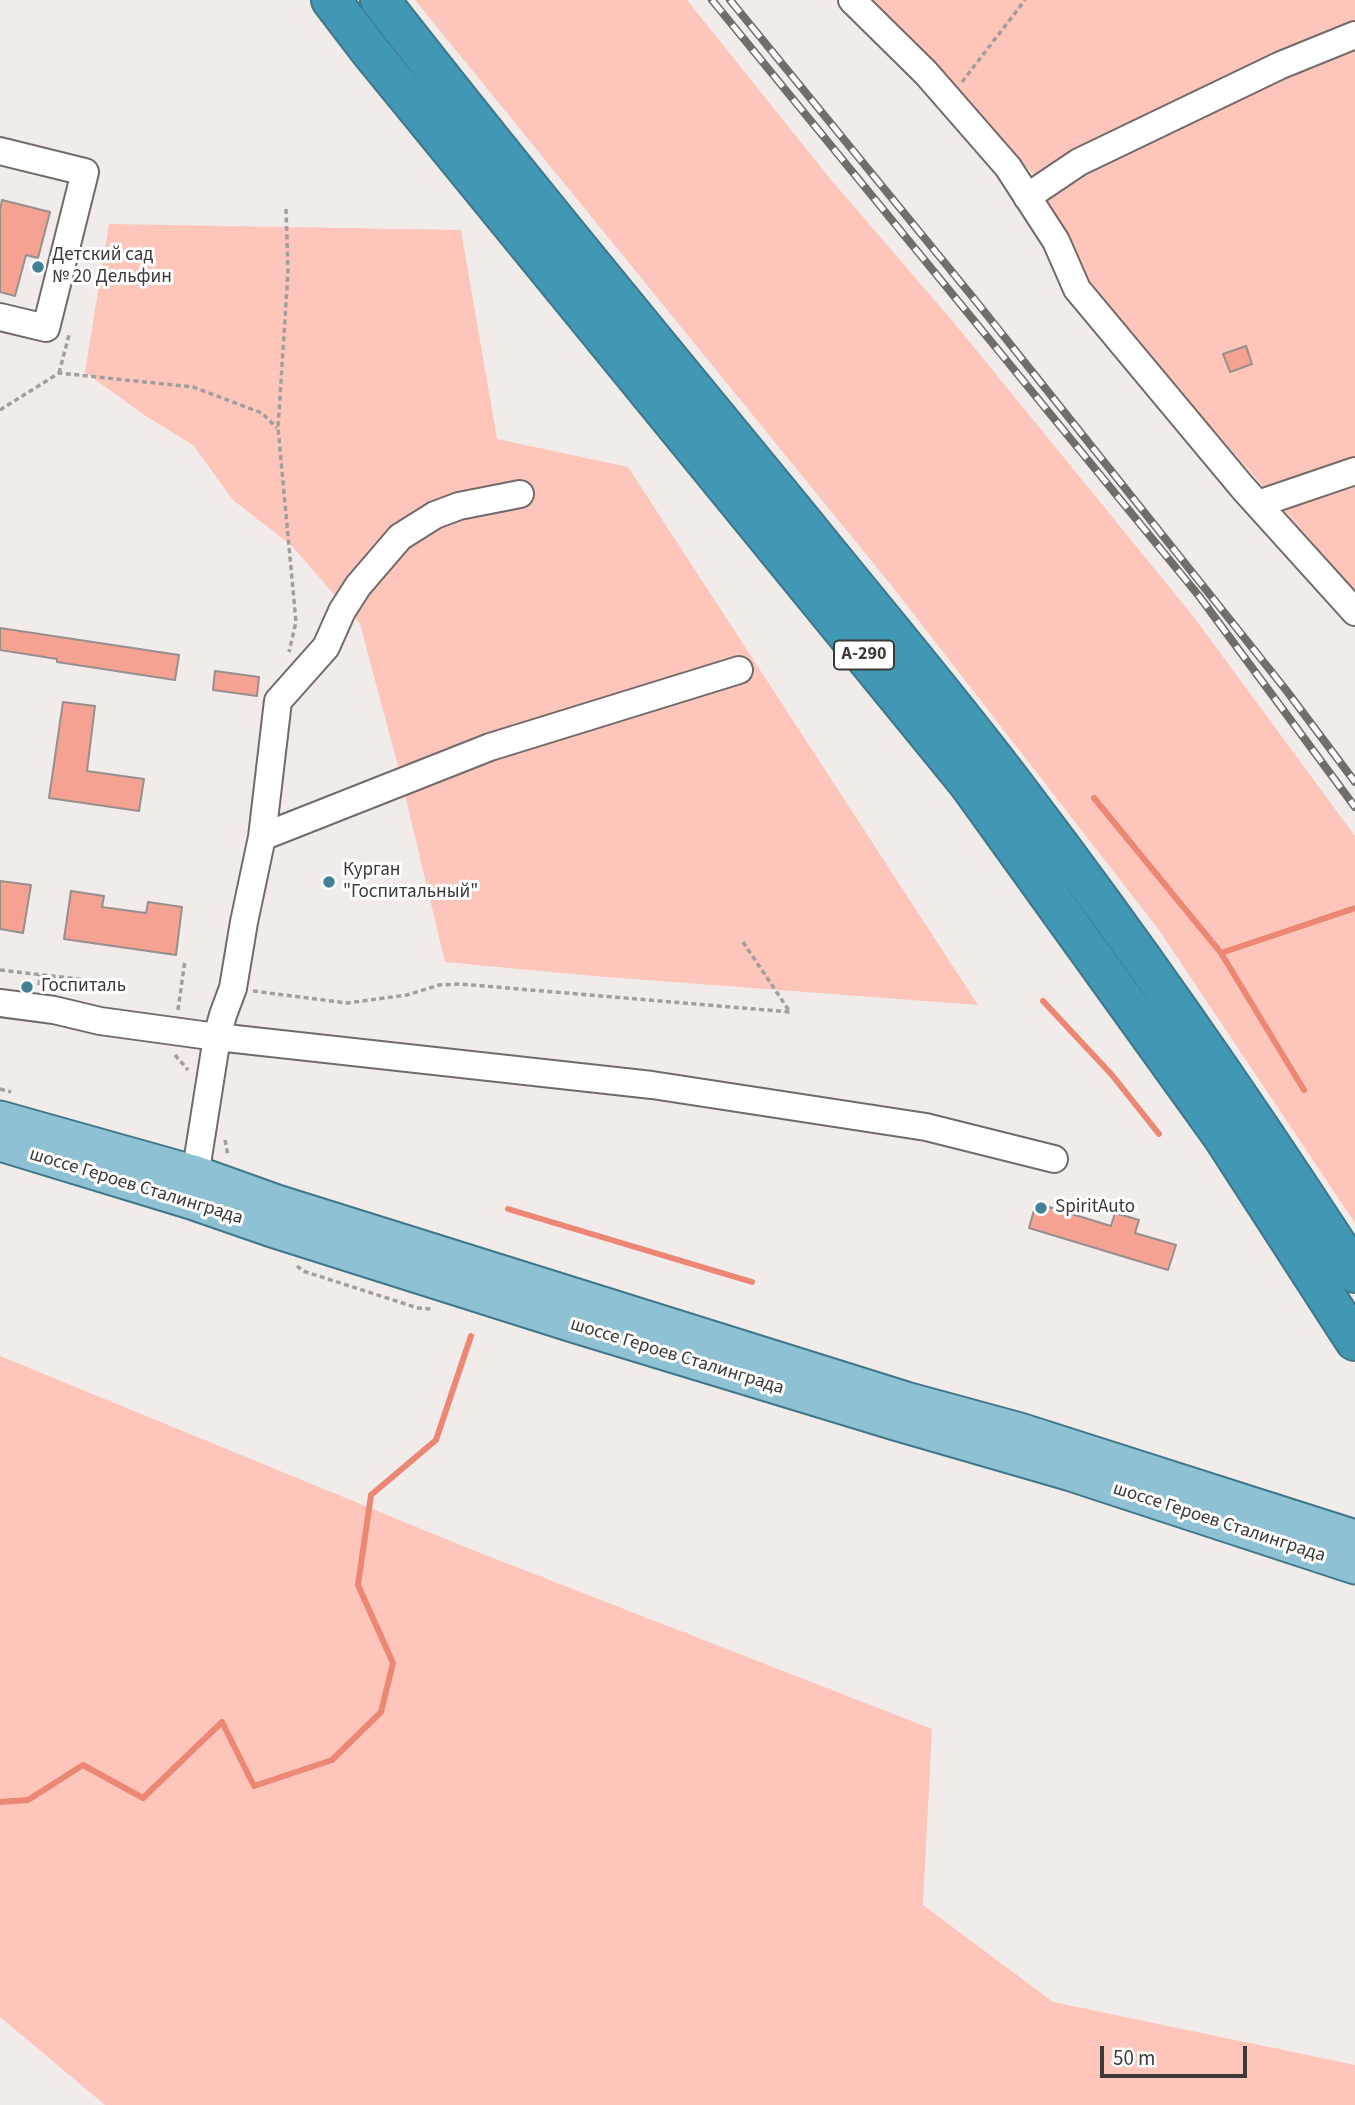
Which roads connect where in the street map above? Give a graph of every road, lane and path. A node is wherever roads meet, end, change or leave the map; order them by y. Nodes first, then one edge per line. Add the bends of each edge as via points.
1 (331, 0) edge
2 (380, 0) edge
3 (852, 0) edge
4 (1025, 0) edge
5 (1355, 35) edge
6 (949, 99) junction
7 (0, 151) edge
8 (1027, 197) junction
9 (286, 208) dead end
10 (0, 317) edge
11 (0, 410) edge
12 (278, 428) junction
13 (1355, 471) edge
14 (520, 494) dead end
15 (1258, 504) junction
16 (1355, 612) edge
17 (287, 662) dead end
18 (739, 670) dead end
19 (262, 837) junction
20 (743, 942) dead end
21 (185, 960) dead end
22 (0, 970) edge
23 (96, 981) dead end
24 (233, 988) junction
25 (0, 1003) edge
26 (178, 1010) dead end
27 (218, 1037) junction
28 (173, 1052) dead end
29 (191, 1076) dead end
30 (0, 1088) edge
31 (10, 1107) edge
32 (226, 1130) dead end
33 (0, 1144) edge
34 (1054, 1159) dead end
35 (234, 1162) dead end
36 (193, 1187) junction
37 (1355, 1273) edge
38 (1355, 1341) edge
39 (1350, 1535) edge
40 (1355, 1567) edge

1 - 38 highway, А-290 via 968,783 1223,1137
2 - 37 highway, А-290 via 1022,795 1230,1084
3 - 6 street
4 - 6 path
5 - 8 street via 1281,65 1079,162
6 - 8 street via 1008,167
7 - 10 street via 85,172 46,328
8 - 15 street via 1056,242 1077,289
9 - 12 path via 288,272
11 - 12 path via 59,373 193,387 262,413
12 - 17 path via 296,622
13 - 15 street
14 - 19 street via 460,506 417,524 387,549 358,586 326,647 278,701
15 - 16 street
18 - 19 street via 490,747
19 - 24 street
20 - 24 path via 790,1012 460,984 347,1003
21 - 26 path
22 - 23 path
24 - 27 street
25 - 27 street
27 - 34 street via 652,1085 926,1127
27 - 36 street
28 - 29 path
30 - 31 path
31 - 36 main road, шоссе Героев Сталинграда
32 - 35 path via 228,1156
33 - 36 main road, шоссе Героев Сталинграда
36 - 39 main road, шоссе Героев Сталинграда via 277,1202
36 - 40 main road, шоссе Героев Сталинграда via 269,1229 1071,1474

